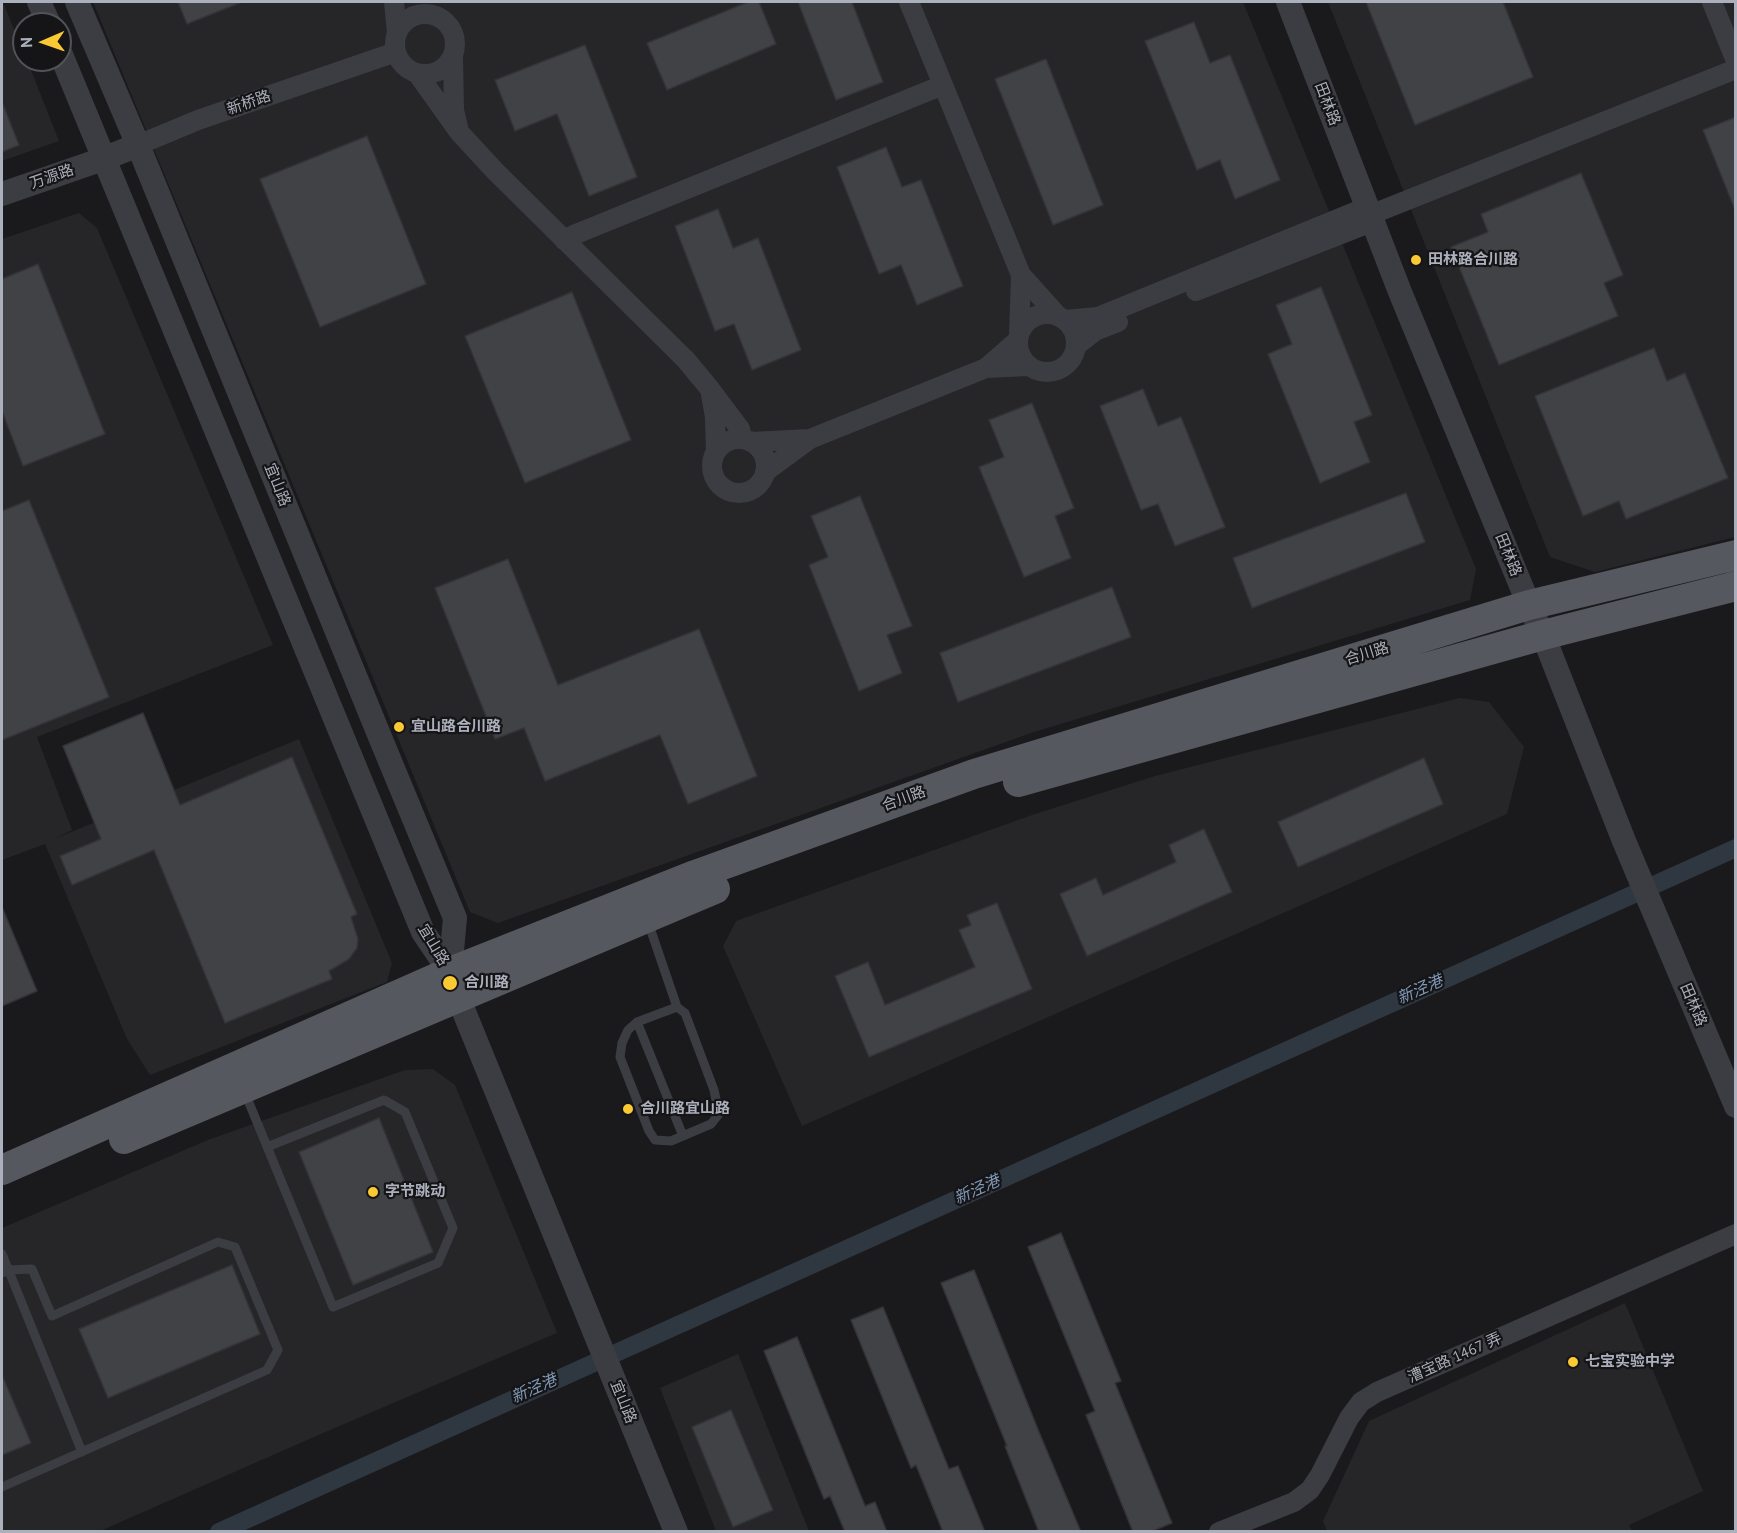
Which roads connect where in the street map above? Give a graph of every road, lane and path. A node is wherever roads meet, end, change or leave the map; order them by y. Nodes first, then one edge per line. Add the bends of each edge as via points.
1 (77, 2) edge
2 (394, 2) edge
3 (909, 2) edge
4 (1288, 2) edge
5 (1712, 2) edge
6 (431, 8) edge
7 (396, 42) junction
8 (453, 57) junction
9 (1736, 61) edge
10 (1736, 69) edge
11 (68, 72) edge
12 (417, 73) junction
13 (943, 86) junction
14 (459, 132) junction
15 (138, 145) junction
16 (103, 159) junction
17 (2, 194) edge
18 (1370, 215) junction
19 (564, 240) junction
20 (1021, 275) junction
21 (1061, 318) junction
22 (1018, 338) junction
23 (1077, 345) junction
24 (1028, 366) junction
25 (986, 368) junction
26 (710, 389) junction
27 (810, 439) junction
28 (746, 441) junction
29 (716, 452) junction
30 (765, 472) junction
31 (1736, 555) edge
32 (1736, 586) edge
33 (1529, 605) junction
34 (1543, 634) junction
35 (646, 918) junction
36 (454, 985) junction
37 (677, 1007) junction
38 (637, 1022) junction
39 (243, 1088) junction
40 (1736, 1106) edge
41 (682, 1136) junction
42 (267, 1147) junction
43 (2, 1170) edge
44 (2, 1191) edge
45 (1736, 1234) edge
46 (2, 1254) edge
47 (5, 1272) edge
48 (82, 1452) junction
49 (2, 1487) edge
50 (676, 1532) edge
51 (1219, 1532) edge

1 - 15 street, 宜山路
2 - 7 street
3 - 13 street
4 - 18 street, 田林路
5 - 9 street
6 - 7 street via 402,24
6 - 8 street via 452,28 456,47
7 - 12 street via 400,61
7 - 15 street, 新桥路
8 - 12 street via 438,72
8 - 14 street via 454,110
10 - 18 street
11 - 16 street, 宜山路
12 - 14 street
13 - 19 street
13 - 20 street
14 - 19 street
15 - 16 street, 新桥路
15 - 36 street, 宜山路 via 455,918
16 - 17 street, 万源路
16 - 36 street, 宜山路 via 423,932
18 - 21 street via 1098,317
18 - 23 street via 1095,331
18 - 33 street, 田林路
19 - 26 street via 686,360
20 - 21 street
20 - 22 street
21 - 22 street via 1038,315 1023,326
21 - 23 street via 1072,327
22 - 24 street via 1019,354
22 - 25 street
23 - 24 street via 1061,370 1042,373
24 - 25 street
25 - 27 street
26 - 28 street
26 - 29 street
27 - 28 street
27 - 30 street
28 - 29 street via 733,440
28 - 30 street via 763,455
29 - 30 street via 713,475 724,489 749,491
31 - 33 main road, 合川路
32 - 34 main road, 合川路
33 - 34 street, 田林路
33 - 36 main road, 合川路 via 974,774 695,875
34 - 35 main road, 合川路 via 988,790
34 - 40 street, 田林路 via 1624,841
35 - 36 main road, 合川路
35 - 37 lane
36 - 39 main road, 合川路
36 - 43 main road, 合川路
36 - 50 street, 宜山路
37 - 38 lane
37 - 41 lane via 685,1013 719,1114 711,1124
38 - 41 lane
38 - 41 lane via 628,1030 620,1057 649,1131 655,1140 671,1141
39 - 42 lane
39 - 44 main road, 合川路
42 - 42 lane via 333,1307 438,1263 453,1228 405,1113 384,1100
45 - 51 street, 漕宝路 1467 弄 via 1377,1392 1361,1402 1348,1418 1310,1490 1294,1502
46 - 47 lane
47 - 48 lane
47 - 48 lane via 32,1269 52,1316 218,1242 235,1247 278,1350 267,1370
48 - 49 lane

